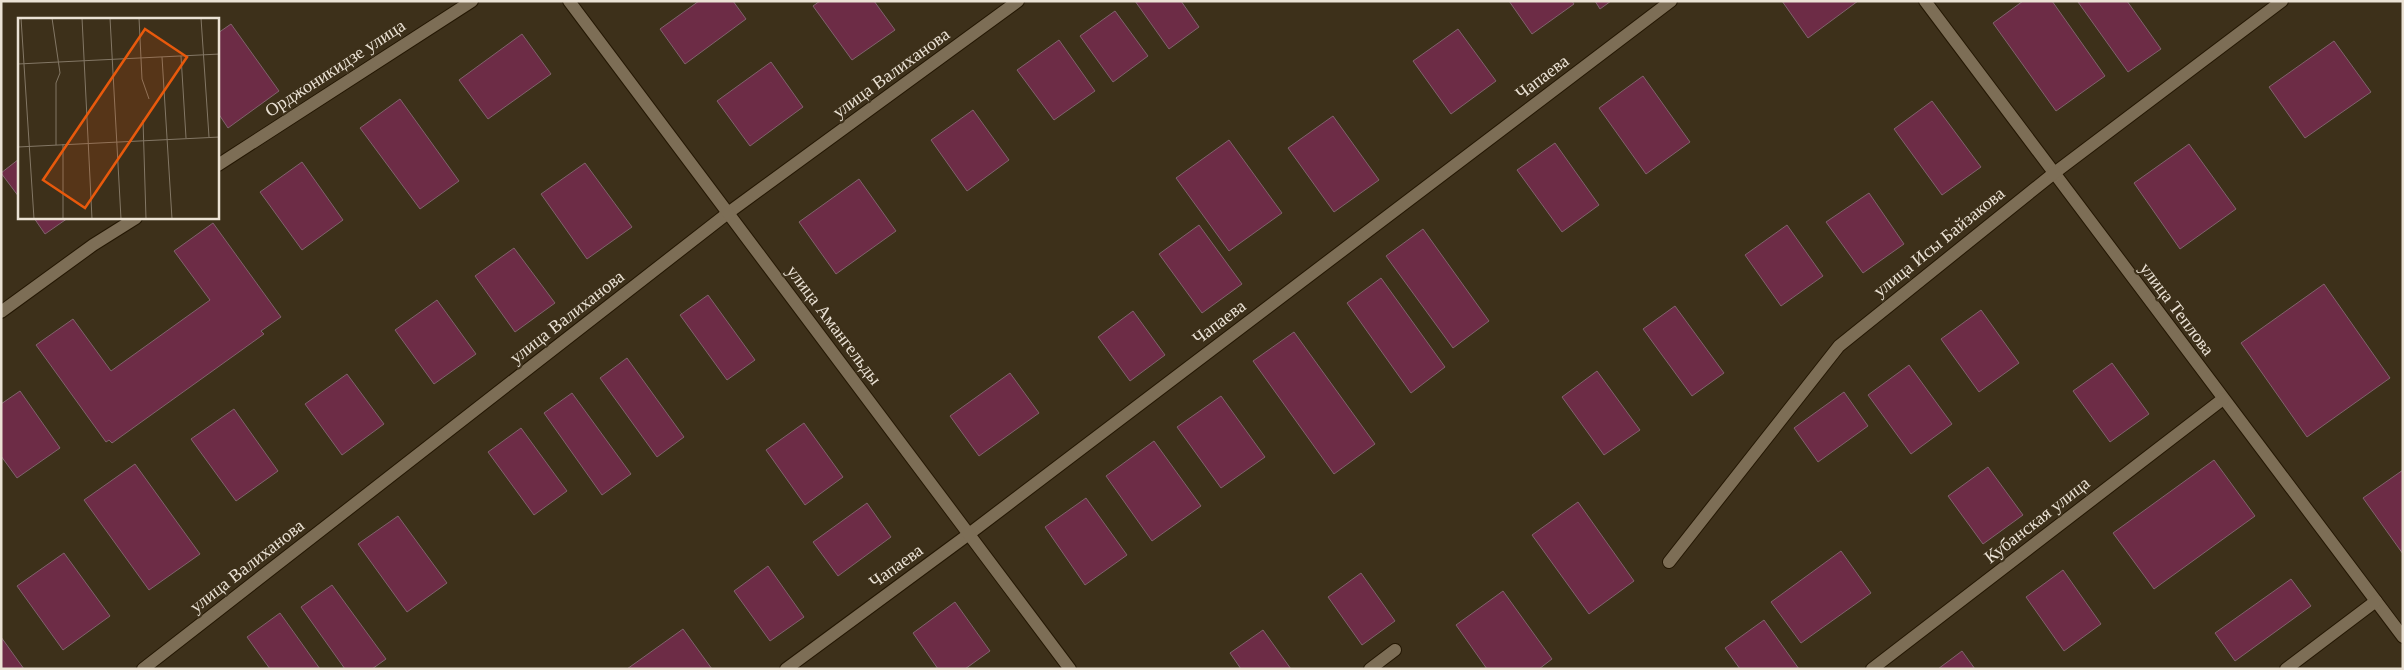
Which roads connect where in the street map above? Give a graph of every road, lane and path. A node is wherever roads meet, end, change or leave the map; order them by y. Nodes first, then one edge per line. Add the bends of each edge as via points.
1 (472, 1) edge
2 (569, 1) edge
3 (1018, 1) edge
4 (1671, 1) edge
5 (1925, 1) edge
6 (2282, 1) edge
7 (219, 164) edge
8 (2053, 174) junction
9 (728, 214) junction
10 (134, 219) edge
11 (1, 312) edge
12 (2223, 399) junction
13 (969, 534) junction
14 (1669, 562) dead end
15 (2376, 601) junction
16 (2403, 637) edge
17 (1395, 650) dead end
18 (143, 669) edge
19 (786, 669) edge
20 (1070, 669) edge
21 (1370, 669) edge
22 (1872, 669) edge
23 (2286, 669) edge

1 - 7 street, Орджоникидзе улица
2 - 9 street, улица Амангельды
3 - 9 street, улица Валиханова
4 - 13 street, Чапаева
5 - 8 street, улица Теплова
6 - 8 street, улица Исы Байзакова
8 - 12 street, улица Теплова
8 - 14 street, улица Исы Байзакова via 1840,346
9 - 13 street, улица Амангельды
9 - 18 street, улица Валиханова
10 - 11 street
12 - 15 street, улица Теплова
12 - 22 street, Кубанская улица
13 - 19 street, Чапаева
13 - 20 street, улица Амангельды
15 - 16 street, улица Теплова
15 - 23 street
17 - 21 street

